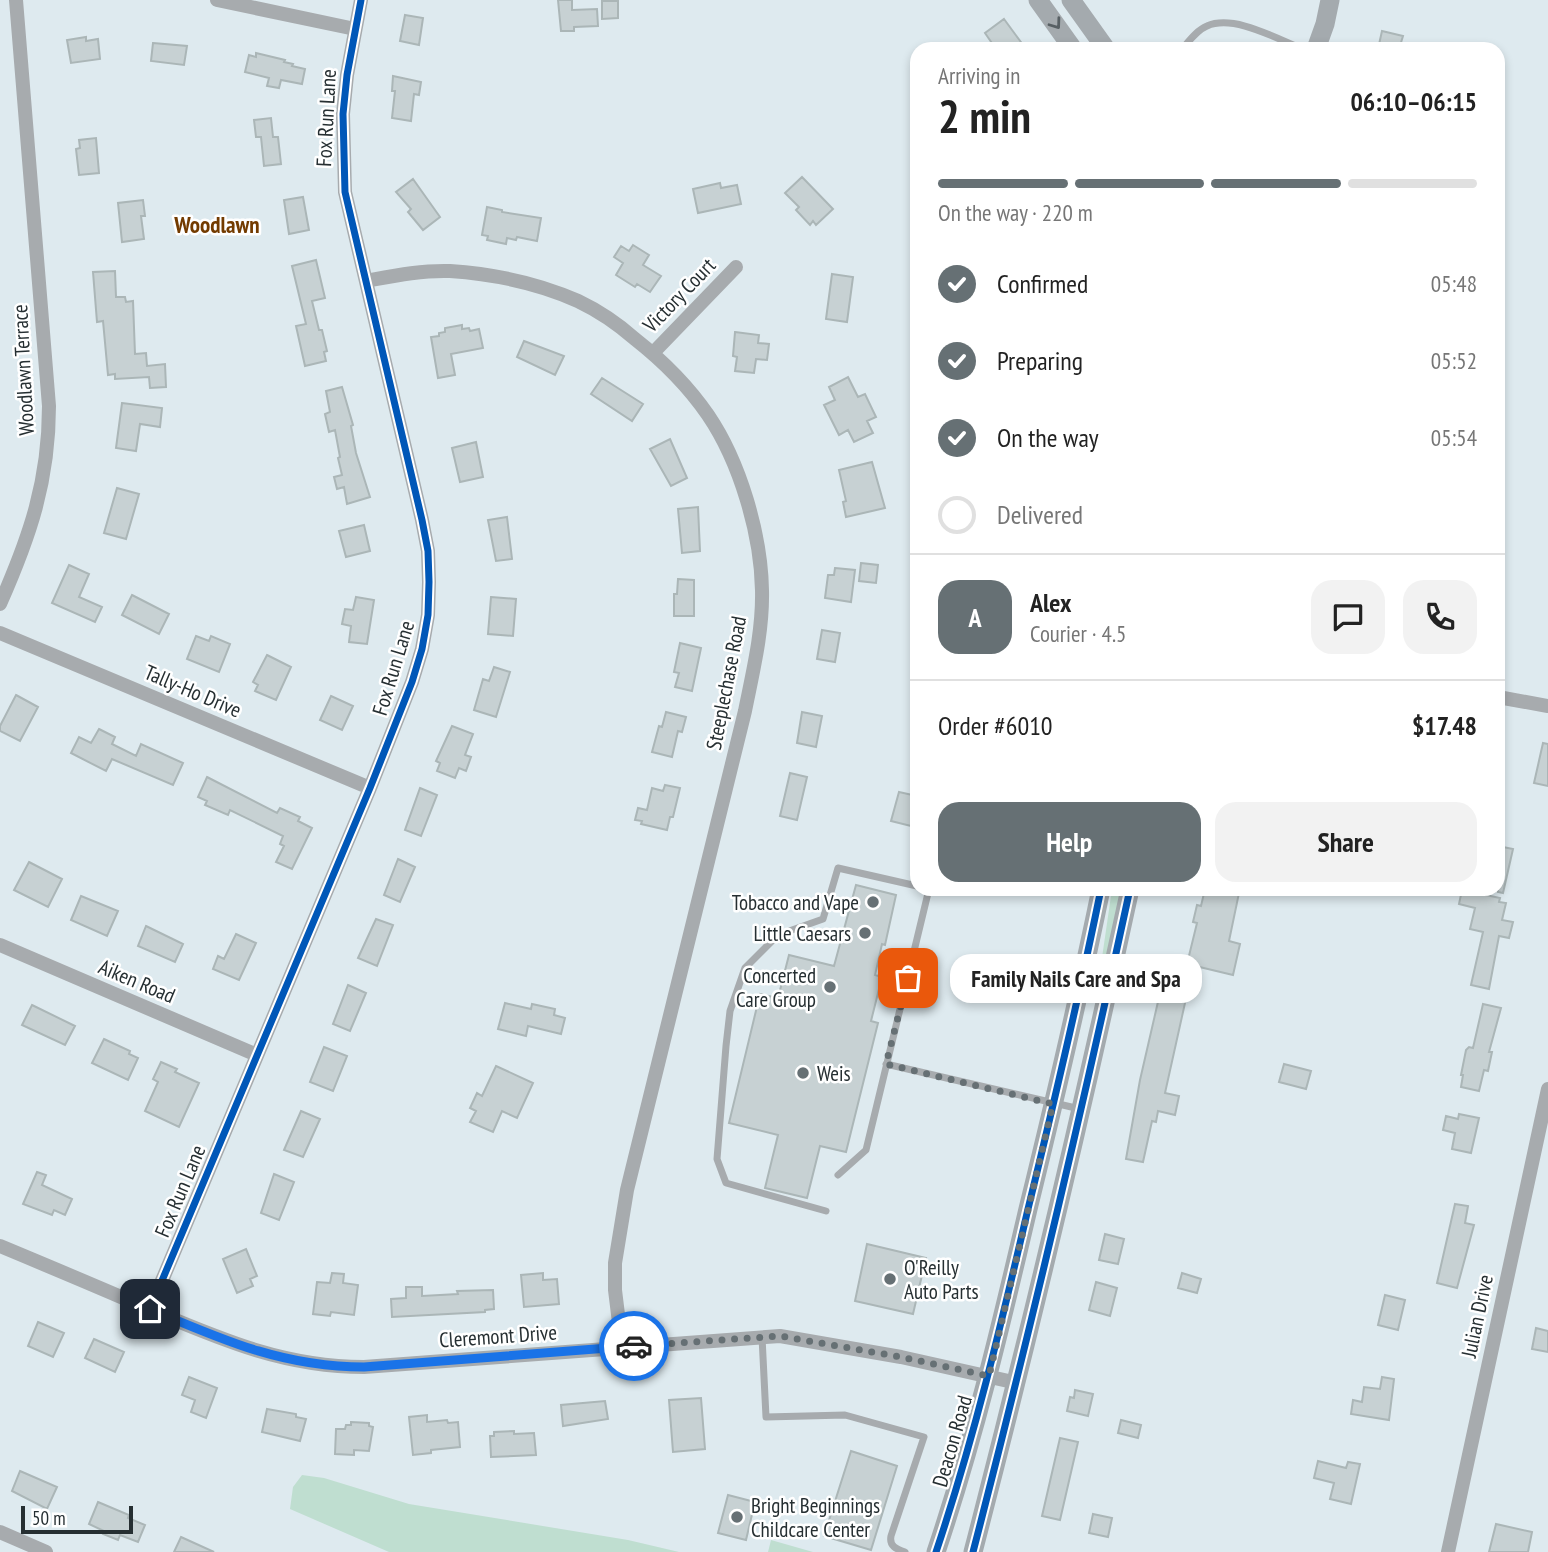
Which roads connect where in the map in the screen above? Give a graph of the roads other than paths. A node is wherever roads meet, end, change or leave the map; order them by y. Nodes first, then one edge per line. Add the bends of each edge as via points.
1 (16, 0) edge
2 (217, 0) edge
3 (361, 0) edge
4 (1038, 0) edge
5 (1071, 0) edge
6 (1330, 0) edge
7 (355, 29) junction
8 (1068, 42) edge
9 (1101, 42) edge
10 (1189, 42) edge
11 (1285, 42) edge
12 (1319, 42) edge
13 (736, 267) dead end
14 (366, 281) junction
15 (653, 352) junction
16 (0, 604) edge
17 (0, 634) edge
18 (1505, 698) edge
19 (1548, 706) edge
20 (370, 788) junction
21 (910, 884) edge
22 (927, 896) edge
23 (1099, 896) edge
24 (1129, 896) edge
25 (0, 945) edge
26 (257, 1055) junction
27 (886, 1064) junction
28 (1548, 1088) edge
29 (1053, 1104) junction
30 (1083, 1110) junction
31 (838, 1175) dead end
32 (826, 1211) dead end
33 (0, 1246) edge
34 (150, 1309) junction
35 (762, 1337) junction
36 (622, 1347) junction
37 (989, 1376) junction
38 (1017, 1383) junction
39 (0, 1532) edge
40 (46, 1552) edge
41 (905, 1552) edge
42 (936, 1552) edge
43 (973, 1552) edge
44 (1447, 1552) edge

1 - 16 street, Woodlawn Terrace via 49,439 38,505
2 - 7 street
3 - 7 street, Fox Run Lane
4 -> 8 main road
5 - 9 main road
6 - 12 main road
7 - 14 street, Fox Run Lane via 342,153 345,192
10 - 11 lane via 1205,27 1220,22 1237,23
13 - 15 street, Victory Court
14 - 15 street, Steeplechase Road via 447,271 520,281 609,318
14 - 20 street, Fox Run Lane via 422,520 429,582 428,615 415,671
15 - 36 street, Steeplechase Road via 710,417 729,456 755,529 762,592 745,711 617,1242 615,1290
17 - 20 street, Tally-Ho Drive
18 - 19 street
20 - 26 street, Fox Run Lane
21 - 32 lane via 838,868 823,919 778,935 745,968 730,1012 717,1159 726,1183
22 - 27 lane
23 - 29 main road, Deacon Road
24 - 30 main road
25 - 26 street, Aiken Road
26 - 34 street, Fox Run Lane
27 - 29 lane
27 - 31 lane via 866,1150
28 - 44 street, Julian Drive
29 - 30 lane
29 - 37 main road, Deacon Road
30 - 38 main road
33 - 34 street, Cleremont Drive
34 - 36 street, Cleremont Drive via 267,1355 334,1367
35 - 36 street, Cleremont Drive
35 - 37 street, Cleremont Drive via 809,1340
35 - 41 lane via 766,1417 845,1415 924,1437 890,1540 894,1548
37 - 38 street, Cleremont Drive
37 - 42 main road, Deacon Road
38 - 43 main road
39 - 40 street

